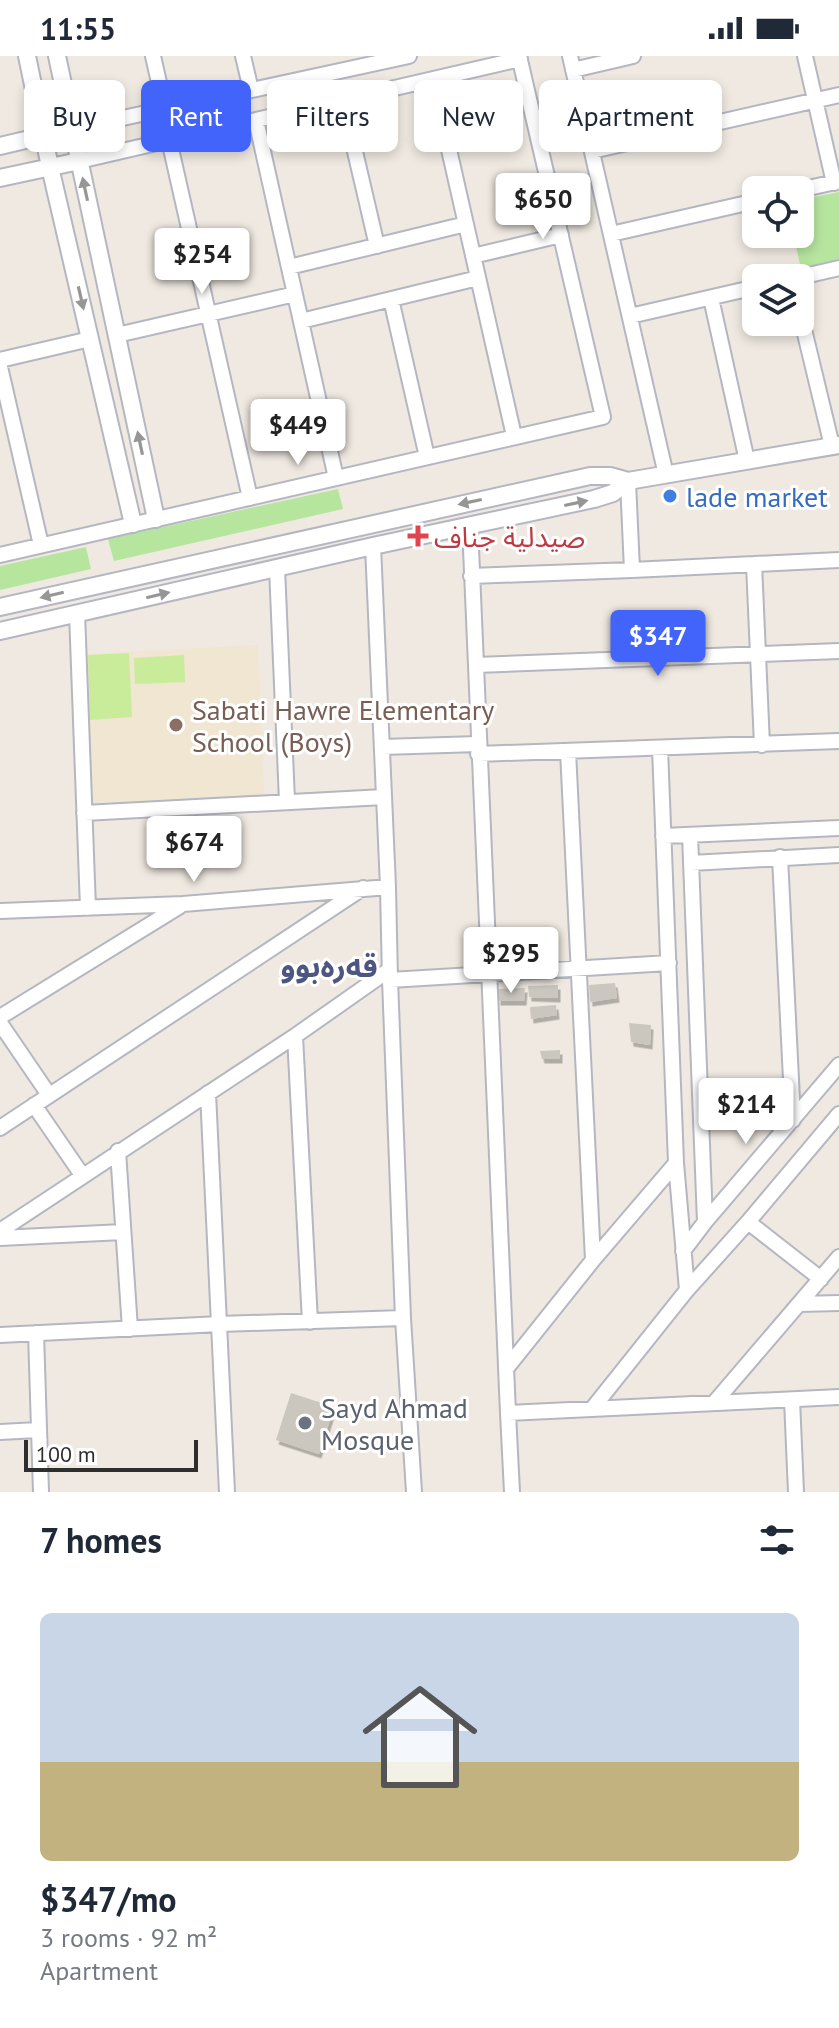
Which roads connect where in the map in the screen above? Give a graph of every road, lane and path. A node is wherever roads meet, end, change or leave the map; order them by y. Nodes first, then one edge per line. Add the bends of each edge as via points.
1 (27, 56) edge
2 (57, 56) edge
3 (153, 56) edge
4 (243, 56) edge
5 (335, 56) edge
6 (409, 56) edge
7 (633, 56) edge
8 (805, 56) edge
9 (519, 58) edge
10 (572, 63) edge
11 (338, 71) junction
12 (433, 79) junction
13 (32, 80) edge
14 (62, 80) edge
15 (158, 80) edge
16 (249, 80) edge
17 (398, 87) edge
18 (251, 90) edge
19 (839, 95) edge
20 (815, 101) junction
21 (267, 117) edge
22 (256, 120) junction
23 (251, 121) edge
24 (722, 122) edge
25 (24, 141) edge
26 (0, 146) edge
27 (141, 147) edge
28 (47, 152) edge
29 (77, 152) edge
30 (172, 152) edge
31 (355, 152) edge
32 (592, 152) edge
33 (79, 161) junction
34 (50, 167) junction
35 (0, 178) edge
36 (836, 182) edge
37 (814, 187) edge
38 (742, 204) edge
39 (466, 224) junction
40 (611, 234) junction
41 (561, 235) junction
42 (377, 246) junction
43 (473, 256) junction
44 (289, 267) junction
45 (839, 268) edge
46 (814, 274) edge
47 (478, 278) junction
48 (742, 290) edge
49 (295, 294) junction
50 (711, 298) junction
51 (391, 299) junction
52 (208, 314) junction
53 (630, 316) junction
54 (301, 321) junction
55 (117, 335) junction
56 (806, 336) edge
57 (90, 339) junction
58 (0, 360) edge
59 (0, 367) edge
60 (514, 436) junction
61 (836, 445) edge
62 (427, 457) junction
63 (747, 461) junction
64 (666, 475) junction
65 (336, 478) junction
66 (628, 481) junction
67 (250, 498) junction
68 (156, 519) junction
69 (133, 524) junction
70 (470, 525) junction
71 (41, 545) junction
72 (373, 546) junction
73 (0, 555) edge
74 (839, 560) edge
75 (754, 564) junction
76 (277, 568) junction
77 (632, 570) junction
78 (471, 576) junction
79 (111, 581) junction
80 (117, 604) junction
81 (0, 607) edge
82 (77, 613) junction
83 (0, 631) edge
84 (839, 651) edge
85 (759, 655) junction
86 (476, 665) junction
87 (839, 741) edge
88 (762, 745) junction
89 (382, 747) junction
90 (660, 748) junction
91 (478, 749) junction
92 (568, 751) junction
93 (384, 797) junction
94 (287, 801) junction
95 (84, 813) junction
96 (839, 828) edge
97 (690, 835) junction
98 (663, 836) junction
99 (839, 855) edge
100 (780, 857) junction
101 (691, 863) junction
102 (388, 887) junction
103 (363, 888) junction
104 (183, 904) junction
105 (88, 908) junction
106 (0, 911) edge
107 (669, 963) junction
108 (578, 969) junction
109 (489, 974) junction
110 (389, 975) junction
111 (0, 1020) edge
112 (295, 1036) junction
113 (839, 1065) edge
114 (208, 1093) junction
115 (49, 1095) junction
116 (34, 1105) junction
117 (839, 1114) edge
118 (793, 1120) junction
119 (0, 1128) edge
120 (118, 1151) junction
121 (676, 1163) junction
122 (82, 1175) junction
123 (705, 1222) junction
124 (748, 1222) junction
125 (0, 1231) edge
126 (123, 1232) junction
127 (0, 1238) edge
128 (683, 1251) junction
129 (839, 1257) edge
130 (593, 1260) junction
131 (821, 1279) junction
132 (687, 1290) junction
133 (839, 1303) edge
134 (799, 1304) junction
135 (403, 1318) junction
136 (310, 1322) junction
137 (220, 1324) junction
138 (130, 1329) junction
139 (36, 1333) junction
140 (0, 1335) edge
141 (506, 1369) junction
142 (839, 1397) edge
143 (792, 1400) junction
144 (714, 1403) junction
145 (592, 1409) junction
146 (508, 1413) junction
147 (38, 1430) junction
148 (0, 1432) edge
149 (41, 1492) edge
150 (227, 1492) edge
151 (414, 1492) edge
152 (512, 1492) edge
153 (796, 1492) edge

1 - 13 street
2 - 14 street
3 - 15 street
4 - 16 street
5 - 11 street
6 - 11 street
7 - 10 street
8 - 20 street
9 - 12 street
9 - 41 street
11 - 18 street
12 - 17 street
12 - 39 street
19 - 20 street
20 - 24 street
20 - 36 street
21 - 22 street
22 - 23 street
22 - 44 street
25 - 26 street
27 - 33 street
28 - 34 street
29 - 33 street
30 - 52 street
31 - 42 street
32 - 40 street
33 - 34 street
55 -> 33 street
34 - 35 street
34 -> 57 street
36 - 37 street
38 - 40 street
39 - 42 street
39 - 43 street
40 - 53 street
41 - 43 street
41 - 60 street via 603,417
42 - 44 street
43 - 47 street
44 - 49 street
45 - 46 street
47 - 51 street
47 - 60 street
48 - 50 street
49 - 52 street
49 - 54 street
50 - 53 street
50 - 63 street
51 - 54 street
51 - 62 street
52 - 55 street
52 - 67 street
53 - 64 street
54 - 65 street
68 -> 55 street
56 - 61 street
57 - 58 street
57 - 69 street
59 - 71 street
60 - 62 street
61 - 63 street
62 - 65 street
63 - 64 street
64 - 66 street
65 - 67 street
70 -> 66 street via 594,499
66 - 77 street
66 -> 79 street via 590,476
67 - 68 street
68 - 69 street
69 - 71 street
70 - 72 street
70 - 78 street
71 - 73 street
72 - 76 street
72 - 89 street
74 - 75 street
75 - 77 street
75 - 85 street
80 -> 76 street
76 - 94 street
77 - 78 street
78 - 86 street
79 - 80 street
79 -> 81 street
80 - 82 street
82 - 83 street
82 - 95 street
84 - 85 street
85 - 86 street
85 - 88 street
86 - 91 street
87 - 88 street
88 - 90 street
89 - 91 street
89 - 93 street
90 - 92 street
90 - 98 street
91 - 92 street
91 - 109 street
92 - 108 street
93 - 94 street
93 - 102 street
94 - 95 street
95 - 105 street
96 - 97 street
97 - 98 street
97 - 101 street
98 - 107 street
99 - 100 street
100 - 101 street
100 - 118 street
101 - 123 street
102 - 103 street
102 - 110 street
103 - 104 street
103 - 115 street
104 - 105 street
104 - 111 street
105 - 106 street
107 - 108 street
107 - 121 street
108 - 109 street
108 - 130 street
109 - 110 street
109 - 141 street
110 - 112 street
110 - 135 street
111 - 115 street
112 - 114 street
112 - 136 street
113 - 118 street
114 - 120 street
114 - 137 street
115 - 116 street
116 - 119 street
116 - 122 street
117 - 124 street
118 - 123 street
120 - 122 street
120 - 126 street
121 - 128 street
121 - 130 street
122 - 125 street
123 - 128 street
124 - 131 street
124 - 132 street
126 - 127 street
126 - 138 street
128 - 132 street
129 - 131 street
130 - 141 street
131 - 134 street
132 - 145 street
133 - 134 street
134 - 144 street
135 - 136 street
135 - 151 street
136 - 137 street
137 - 138 street
137 - 150 street
138 - 139 street
139 - 140 street
139 - 147 street
141 - 146 street
142 - 143 street
143 - 144 street
143 - 153 street
144 - 145 street
145 - 146 street
146 - 152 street
147 - 148 street
147 - 149 street

